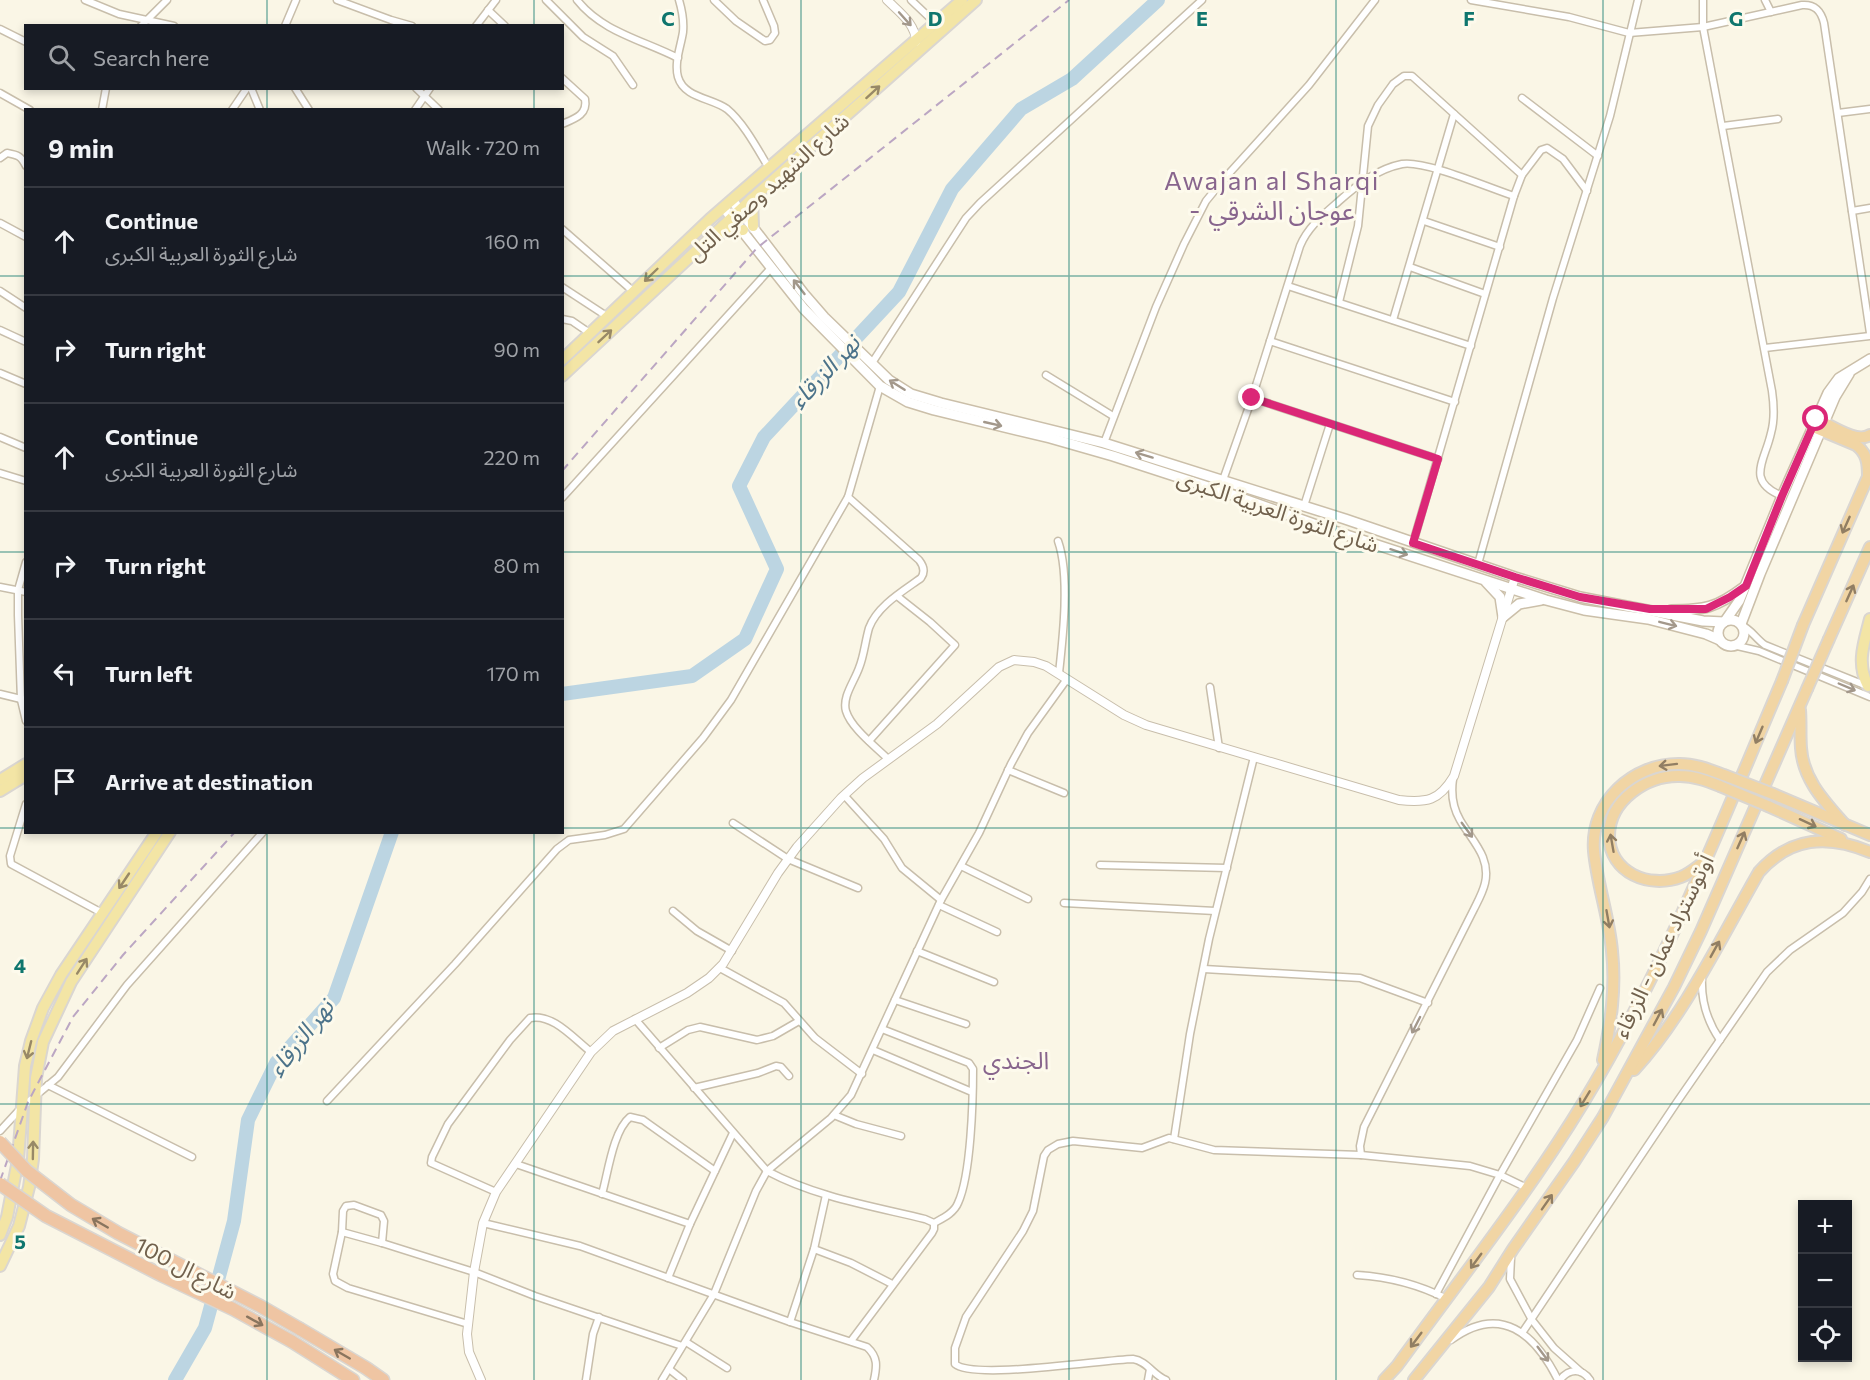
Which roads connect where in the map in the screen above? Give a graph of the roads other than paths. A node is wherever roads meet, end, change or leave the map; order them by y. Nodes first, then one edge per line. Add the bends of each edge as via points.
1 (85, 0) edge
2 (167, 0) edge
3 (296, 0) edge
4 (337, 0) edge
5 (496, 0) edge
6 (546, 0) edge
7 (577, 0) edge
8 (679, 0) edge
9 (714, 0) edge
10 (763, 0) edge
11 (887, 0) edge
12 (911, 0) edge
13 (962, 0) edge
14 (976, 0) edge
15 (1202, 0) edge
16 (1375, 0) edge
17 (1471, 0) edge
18 (1638, 0) edge
19 (1703, 0) edge
20 (1765, 0) edge
21 (488, 10) junction
22 (1771, 12) junction
23 (940, 20) junction
24 (143, 23) edge
25 (286, 24) edge
26 (405, 24) edge
27 (478, 24) edge
28 (503, 24) edge
29 (1703, 27) junction
30 (0, 29) edge
31 (1629, 33) junction
32 (24, 41) edge
33 (916, 42) junction
34 (678, 58) junction
35 (564, 80) edge
36 (633, 85) dead end
37 (106, 90) edge
38 (246, 90) edge
39 (253, 90) edge
40 (296, 90) edge
41 (418, 90) edge
42 (429, 90) edge
43 (0, 93) edge
44 (425, 96) junction
45 (1522, 98) dead end
46 (26, 108) edge
47 (102, 108) edge
48 (233, 108) edge
49 (259, 108) edge
50 (308, 108) edge
51 (416, 108) edge
52 (437, 108) edge
53 (1870, 109) edge
54 (1838, 113) junction
55 (1454, 114) junction
56 (1778, 119) dead end
57 (564, 123) edge
58 (1723, 126) junction
59 (1598, 156) junction
60 (0, 158) edge
61 (24, 162) edge
62 (770, 168) junction
63 (1438, 170) junction
64 (1522, 175) junction
65 (1362, 181) junction
66 (1587, 191) junction
67 (1514, 196) junction
68 (752, 199) junction
69 (732, 200) junction
70 (723, 208) junction
71 (1870, 208) edge
72 (1852, 211) junction
73 (737, 214) junction
74 (1424, 221) junction
75 (0, 223) edge
76 (748, 228) junction
77 (564, 230) edge
78 (715, 235) junction
79 (24, 236) edge
80 (1500, 247) junction
81 (1410, 267) junction
82 (771, 268) junction
83 (1288, 286) junction
84 (564, 288) edge
85 (0, 291) edge
86 (634, 292) junction
87 (1485, 294) junction
88 (1339, 302) junction
89 (24, 307) edge
90 (609, 317) junction
91 (564, 319) edge
92 (1393, 320) junction
93 (0, 330) edge
94 (591, 334) junction
95 (835, 334) junction
96 (1870, 334) edge
97 (24, 341) edge
98 (1270, 341) junction
99 (1471, 346) junction
100 (1765, 348) junction
101 (853, 352) junction
102 (564, 358) edge
103 (1870, 359) edge
104 (872, 363) junction
105 (0, 373) edge
106 (564, 374) edge
107 (1046, 375) dead end
108 (24, 383) edge
109 (880, 386) junction
110 (1252, 398) junction
111 (1455, 402) junction
112 (1113, 416) junction
113 (1330, 424) junction
114 (1819, 425) junction
115 (1870, 435) edge
116 (0, 437) edge
117 (1104, 443) junction
118 (24, 447) edge
119 (1438, 459) junction
120 (0, 473) edge
121 (1869, 474) edge
122 (24, 480) edge
123 (1223, 480) junction
124 (564, 496) edge
125 (1782, 496) junction
126 (848, 497) junction
127 (1304, 506) junction
128 (1058, 541) dead end
129 (1413, 543) junction
130 (1870, 547) edge
131 (1478, 564) junction
132 (1515, 577) junction
133 (1482, 579) junction
134 (1746, 586) junction
135 (0, 587) edge
136 (1512, 589) junction
137 (22, 591) edge
138 (897, 596) junction
139 (1546, 600) junction
140 (1650, 609) junction
141 (1503, 617) junction
142 (1870, 619) edge
143 (1724, 621) junction
144 (1741, 625) junction
145 (1720, 640) junction
146 (1733, 645) junction
147 (1059, 673) junction
148 (1067, 679) junction
149 (1210, 687) dead end
150 (1869, 690) edge
151 (0, 694) edge
152 (23, 700) edge
153 (1800, 707) junction
154 (869, 741) junction
155 (1219, 748) junction
156 (1254, 757) junction
157 (888, 759) junction
158 (24, 765) edge
159 (1008, 770) junction
160 (24, 776) edge
161 (1454, 776) junction
162 (0, 780) edge
163 (1722, 780) junction
164 (0, 791) edge
165 (1064, 793) dead end
166 (844, 795) junction
167 (24, 810) edge
168 (733, 823) dead end
169 (1845, 825) junction
170 (1866, 833) edge
171 (156, 834) edge
172 (169, 834) edge
173 (261, 834) edge
174 (1852, 844) junction
175 (1870, 852) edge
176 (788, 859) junction
177 (1706, 860) junction
178 (961, 866) junction
179 (1100, 866) dead end
180 (1227, 868) junction
181 (1870, 879) edge
182 (858, 888) dead end
183 (1028, 899) dead end
184 (940, 903) junction
185 (1064, 903) dead end
186 (673, 911) dead end
187 (1215, 911) junction
188 (102, 913) junction
189 (997, 932) dead end
190 (732, 951) junction
191 (917, 951) junction
192 (720, 968) junction
193 (1204, 969) junction
194 (1703, 971) junction
195 (994, 982) dead end
196 (1600, 988) dead end
197 (895, 1000) junction
198 (1428, 1003) junction
199 (635, 1019) junction
200 (799, 1021) junction
201 (966, 1023) dead end
202 (882, 1029) junction
203 (1720, 1040) junction
204 (659, 1048) junction
205 (873, 1050) junction
206 (591, 1052) junction
207 (1601, 1072) junction
208 (862, 1074) junction
209 (789, 1076) dead end
210 (1622, 1083) junction
211 (48, 1085) junction
212 (694, 1088) junction
213 (972, 1092) junction
214 (34, 1098) junction
215 (327, 1101) dead end
216 (22, 1107) junction
217 (834, 1115) junction
218 (0, 1131) edge
219 (733, 1133) junction
220 (901, 1136) dead end
221 (1174, 1139) junction
222 (0, 1142) edge
223 (1361, 1155) junction
224 (192, 1157) dead end
225 (516, 1164) junction
226 (715, 1170) junction
227 (766, 1171) junction
228 (1500, 1175) junction
229 (0, 1184) edge
230 (1527, 1188) junction
231 (496, 1192) junction
232 (602, 1194) junction
233 (825, 1195) junction
234 (483, 1223) junction
235 (934, 1223) junction
236 (690, 1224) junction
237 (342, 1232) junction
238 (0, 1235) edge
239 (382, 1243) junction
240 (814, 1249) junction
241 (1513, 1249) junction
242 (0, 1266) edge
243 (474, 1272) junction
244 (1357, 1275) dead end
245 (668, 1278) junction
246 (892, 1284) junction
247 (714, 1294) junction
248 (1436, 1294) junction
249 (1447, 1299) junction
250 (599, 1317) junction
251 (1532, 1320) junction
252 (790, 1322) junction
253 (468, 1324) junction
254 (1522, 1333) junction
255 (851, 1341) junction
256 (684, 1344) junction
257 (1438, 1349) junction
258 (727, 1368) dead end
259 (669, 1369) junction
260 (1150, 1369) junction
261 (1581, 1372) junction
262 (353, 1380) edge
263 (383, 1380) edge
264 (481, 1380) edge
265 (586, 1380) edge
266 (662, 1380) edge
267 (683, 1380) edge
268 (874, 1380) edge
269 (1148, 1380) edge
270 (1166, 1380) edge
271 (1384, 1380) edge
272 (1414, 1380) edge
273 (1559, 1380) edge
274 (1590, 1380) edge

1 - 24 street
2 - 24 street
3 - 25 street
4 - 26 street
5 - 21 street
6 - 36 street via 583,38 613,56
7 - 34 street via 605,26
8 - 34 street via 683,31
9 - 10 street via 765,41 775,33
11 -> 33 street via 911,24
12 - 23 street via 930,18
13 - 23 main road, شارع الشهيد وصفي التل
68 -> 14 main road, شارع الشهيد وصفي التل
15 - 104 street via 966,218
16 - 112 street via 1309,86 1206,201 1156,307
17 - 31 street via 1569,17
18 - 31 street
19 - 29 street
20 - 22 street
21 - 27 street
21 - 28 street
22 - 29 street
22 - 54 street via 1808,5 1821,13
23 - 33 main road, شارع الشهيد وصفي التل
29 - 31 street
29 - 58 street
30 - 32 street
31 - 59 street
33 - 62 main road, شارع الشهيد وصفي التل
34 - 62 street via 678,76 686,89 729,110
35 - 57 street via 586,104 581,115
37 - 47 street
38 - 48 street
39 - 49 street
40 - 50 street
41 - 44 street
42 - 44 street
43 - 46 street
44 - 51 street
44 - 52 street
45 - 59 street
53 - 54 street
54 - 72 street
55 - 63 street
55 - 64 street
55 - 65 street via 1412,76 1399,78 1371,118
56 - 58 street
58 - 100 street
59 - 66 street
60 - 61 street via 7,153 18,155
62 - 69 main road, شارع الشهيد وصفي التل
63 - 65 street via 1402,164
63 - 67 street
63 - 74 street
64 - 66 street via 1540,150 1547,148 1563,159
64 - 67 street
65 - 83 street via 1308,231
65 - 88 street via 1358,226
66 - 131 street
67 - 80 street
68 - 73 main road, شارع الشهيد وصفي التل
68 - 76 main road
69 - 70 main road, شارع الشهيد وصفي التل
69 - 73 main road
70 - 73 main road
70 -> 86 main road, شارع الشهيد وصفي التل
71 - 72 street
72 - 96 street
73 - 76 main road
73 - 78 main road, شارع الشهيد وصفي التل
74 - 80 street
74 - 81 street
75 - 79 street
76 - 78 main road
76 - 82 main road
95 -> 76 main road
77 - 86 street
106 -> 78 main road, شارع الشهيد وصفي التل
80 - 87 street
81 - 87 street
81 - 92 street
82 - 95 main road via 804,309
82 - 124 street
83 - 88 street
83 - 98 street
84 - 90 street
85 - 89 street
86 - 90 main road, شارع الشهيد وصفي التل
87 - 99 street
88 - 92 street
90 - 94 main road, شارع الشهيد وصفي التل
91 - 94 street
92 - 99 street
93 - 97 street
94 - 102 main road, شارع الشهيد وصفي التل
95 - 101 main road
96 - 100 street
98 - 110 street
98 - 111 street
99 - 111 street
100 - 125 street via 1774,411 1761,474 1764,486
101 - 104 main road, شارع الثورة العربية الكبرى
101 - 109 main road, شارع الثورة العربية الكبرى
103 - 114 main road via 1850,372
117 -> 104 main road, شارع الثورة العربية الكبرى via 925,399 889,380
105 - 108 street
107 - 112 street
109 - 126 street
109 -> 133 main road, شارع الثورة العربية الكبرى via 920,406 1081,446
110 - 113 street
110 - 123 street
111 - 119 street
112 - 117 street
113 - 119 street
113 - 127 street
114 - 115 highway via 1857,438
114 - 121 highway via 1862,449
114 - 125 main road
114 - 144 main road
116 - 118 street
123 -> 117 main road, شارع الثورة العربية الكبرى
119 - 129 street
120 - 122 street
121 -> 177 highway, أوتوستراد عمان - الزرقاء, bridge
123 - 127 main road, شارع الثورة العربية الكبرى
125 - 134 main road
126 - 138 street via 923,566 921,578
126 - 215 street via 731,700 632,821 615,833 564,842
127 - 129 main road, شارع الثورة العربية الكبرى
128 - 147 street via 1064,609
129 - 131 main road, شارع الثورة العربية الكبرى
153 -> 130 highway, أوتوستراد عمان - الزرقاء, bridge
131 - 132 main road, شارع الثورة العربية الكبرى
132 - 136 street
132 - 140 main road, شارع الثورة العربية الكبرى via 1580,597
133 - 136 main road, شارع الثورة العربية الكبرى
133 - 141 main road via 1497,592
134 - 140 main road via 1706,609
134 - 143 main road
135 - 137 street
136 - 139 main road, شارع الثورة العربية الكبرى
136 - 141 street
137 - 152 street
138 - 154 street via 870,626 845,703 849,719
138 - 154 street via 955,645
139 - 141 main road via 1526,602
139 -> 145 main road, شارع الثورة العربية الكبرى via 1648,619
140 - 143 main road, شارع الثورة العربية الكبرى via 1703,621
141 - 161 street
142 - 150 main road via 1861,658
143 - 144 main road
143 - 145 main road via 1718,632
144 - 146 main road via 1742,639
144 - 150 street via 1765,645
145 - 146 main road
146 -> 150 street
147 - 148 street
147 - 157 street via 1034,662 1007,662 937,723
148 - 155 street via 1124,715
148 - 159 street via 1028,733
149 - 155 street
151 - 152 street
153 - 169 highway via 1801,748 1808,777
210 -> 153 highway, أوتوستراد عمان - الزرقاء via 1701,931
154 - 157 street
155 - 156 street
156 - 161 street via 1399,800 1427,801 1443,792
156 - 180 street
157 - 166 street
158 - 162 main road
159 - 165 street
159 - 178 street
160 - 164 main road
161 -> 198 street via 1455,808 1481,850 1485,884
163 - 169 highway, bridge via 1773,794
163 -> 174 highway, bridge via 1768,806
177 -> 163 highway via 1681,877 1644,880 1625,871 1616,861 1609,837 1611,825 1614,813 1630,794 1654,780 1681,776
163 -> 207 highway via 1698,766 1666,764 1650,768 1622,784 1597,822 1594,851 1609,924 1614,974 1611,1023
166 - 176 street
166 - 184 street via 884,839 902,868
167 - 188 street via 11,864
168 - 176 street
169 - 170 highway
171 -> 188 main road
214 -> 172 main road via 43,1042 71,982
173 - 211 street via 127,985
174 - 175 highway
194 -> 174 highway via 1759,872 1771,858 1802,843
176 - 182 street
176 - 190 street
177 - 207 highway, أوتوستراد عمان - الزرقاء
178 - 183 street
178 - 184 street
179 - 180 street
180 - 187 street
181 - 203 street via 1843,913 1774,964
184 - 189 street
184 - 191 street
185 - 187 street
186 - 190 street via 697,931
187 - 193 street
188 -> 216 main road via 43,1008 25,1066
190 - 192 street
191 - 195 street
191 - 197 street
192 - 199 street via 687,993
192 - 200 street via 784,1003
193 - 198 street via 1360,978
193 - 221 street
194 - 203 street via 1706,1012
194 - 210 highway via 1663,1033
196 - 228 street via 1570,1054
197 - 201 street
197 - 202 street
198 -> 223 street via 1364,1127
199 - 204 street
199 - 206 street via 613,1031
200 - 204 street via 758,1040 693,1028
200 - 208 street via 814,1038
202 - 205 street
202 - 213 street via 969,1063 973,1069
203 - 251 street
204 - 212 street
205 - 208 street
205 - 213 street
206 - 225 street
206 - 231 street via 554,1022 530,1018 448,1124 431,1163
207 -> 230 highway, أوتوستراد عمان - الزرقاء
208 - 217 street
209 - 212 street via 776,1066
241 -> 210 highway, أوتوستراد عمان - الزرقاء via 1575,1162
211 - 214 street
211 - 224 street
212 - 219 street
213 - 235 street via 968,1159 961,1196 953,1211
214 - 216 street
242 -> 214 main road via 19,1226 29,1187
216 - 218 street
216 - 238 main road via 18,1160
217 - 220 street
217 - 227 street
219 - 226 street
219 - 227 street
221 - 223 street via 1214,1150
221 - 260 street via 1142,1148 1064,1142 1048,1150 1033,1211 966,1317 954,1357 960,1369 975,1372 1034,1371 1129,1359 1141,1361
263 -> 222 highway, شارع ال 100, bridge via 260,1306 71,1205 27,1171
223 - 228 street via 1470,1166
225 - 231 street
225 - 232 street
226 - 232 street via 643,1120 630,1117 616,1140
226 - 236 street
227 - 233 street
227 - 247 street
228 - 230 street
228 - 248 street
229 -> 262 highway, شارع ال 100, bridge via 46,1216 233,1309
230 -> 249 highway, أوتوستراد عمان - الزرقاء
231 - 234 street
232 - 236 street
233 - 235 street
233 - 240 street
234 - 243 street
234 - 245 street via 580,1246
235 - 246 street via 932,1233
236 - 245 street
237 - 239 street
237 - 239 street via 344,1208 354,1205 384,1219
237 - 253 street via 335,1281
239 - 243 street
240 - 246 street
240 - 252 street
241 - 251 street via 1509,1279
241 - 257 highway, أوتوستراد عمان - الزرقاء via 1489,1287
243 - 250 street
243 - 253 street
244 - 248 street via 1398,1280
245 - 247 street
246 - 255 street
247 - 252 street
247 - 256 street
248 - 249 street
249 -> 271 highway, أوتوستراد عمان - الزرقاء
250 - 256 street
250 - 265 street via 592,1334
251 - 254 street
251 - 261 street via 1554,1348
252 - 255 street
253 - 264 street via 469,1352
254 - 257 street via 1498,1325 1480,1325 1463,1331
254 -> 273 street via 1544,1353
255 - 268 street via 874,1353
256 - 258 street
256 - 259 street
257 - 272 highway, أوتوستراد عمان - الزرقاء
259 - 266 street
259 - 267 street
260 - 269 street
260 - 270 street
261 - 273 street via 1571,1371
261 - 274 street

